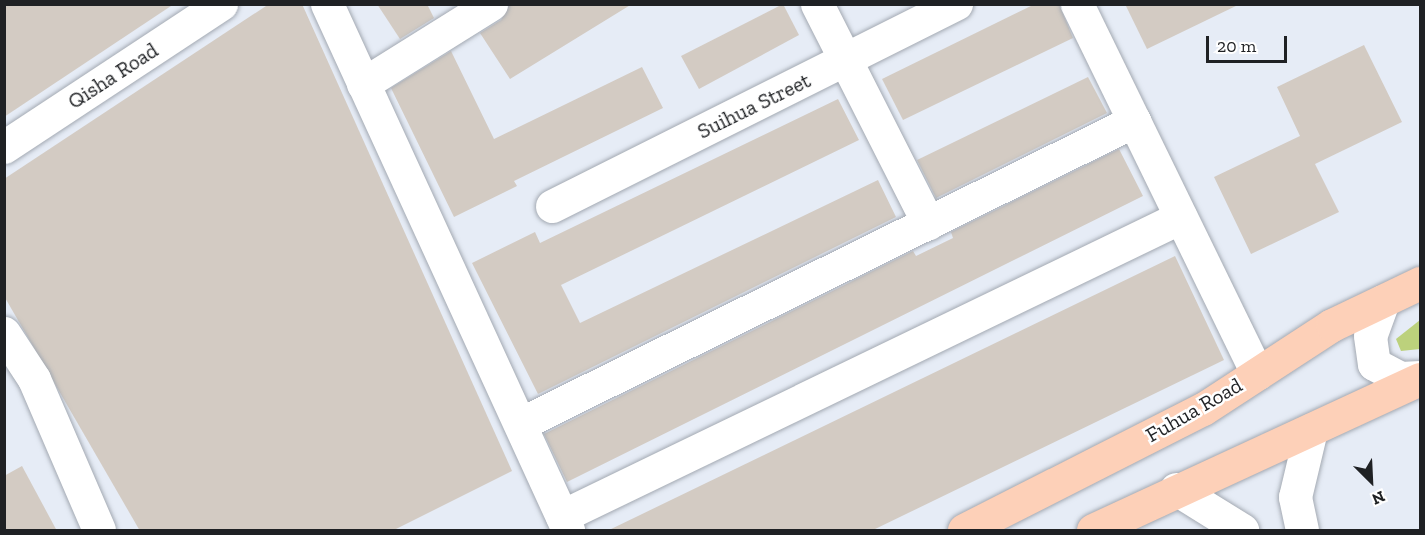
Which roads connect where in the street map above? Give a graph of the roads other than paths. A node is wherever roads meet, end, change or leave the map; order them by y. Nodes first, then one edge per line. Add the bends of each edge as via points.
1 (221, 4) edge
2 (327, 4) edge
3 (491, 4) edge
4 (817, 4) edge
5 (956, 4) edge
6 (1077, 4) edge
7 (847, 60) junction
8 (363, 84) junction
9 (1134, 121) junction
10 (4, 147) edge
11 (552, 206) dead end
12 (1181, 217) junction
13 (928, 223) junction
14 (1420, 283) edge
15 (1383, 301) junction
16 (4, 333) edge
17 (13, 367) edge
18 (1257, 373) junction
19 (1420, 378) edge
20 (520, 424) junction
21 (1311, 430) junction
22 (1176, 489) junction
23 (565, 523) edge
24 (99, 531) edge
25 (964, 531) edge
26 (1093, 531) edge
27 (1242, 531) edge
28 (1302, 531) edge

1 - 10 street, Qisha Road
2 - 8 street
3 - 8 street
4 - 7 street
5 - 7 street, Suihua Street
6 - 9 street
7 - 11 street, Suihua Street
7 - 13 street
8 - 20 street
9 - 12 street
9 - 13 street
12 - 18 street
12 - 23 street
13 - 20 street
14 - 15 main road, Fuhua Road
15 - 18 main road, Fuhua Road via 1332,325
15 - 19 street via 1370,336 1374,364 1400,378
16 - 17 street
17 - 24 street
18 - 25 main road, Fuhua Road via 1203,409
19 - 21 main road
20 - 23 street
21 - 22 main road
21 - 28 street via 1295,497
22 - 26 main road
22 - 27 street

